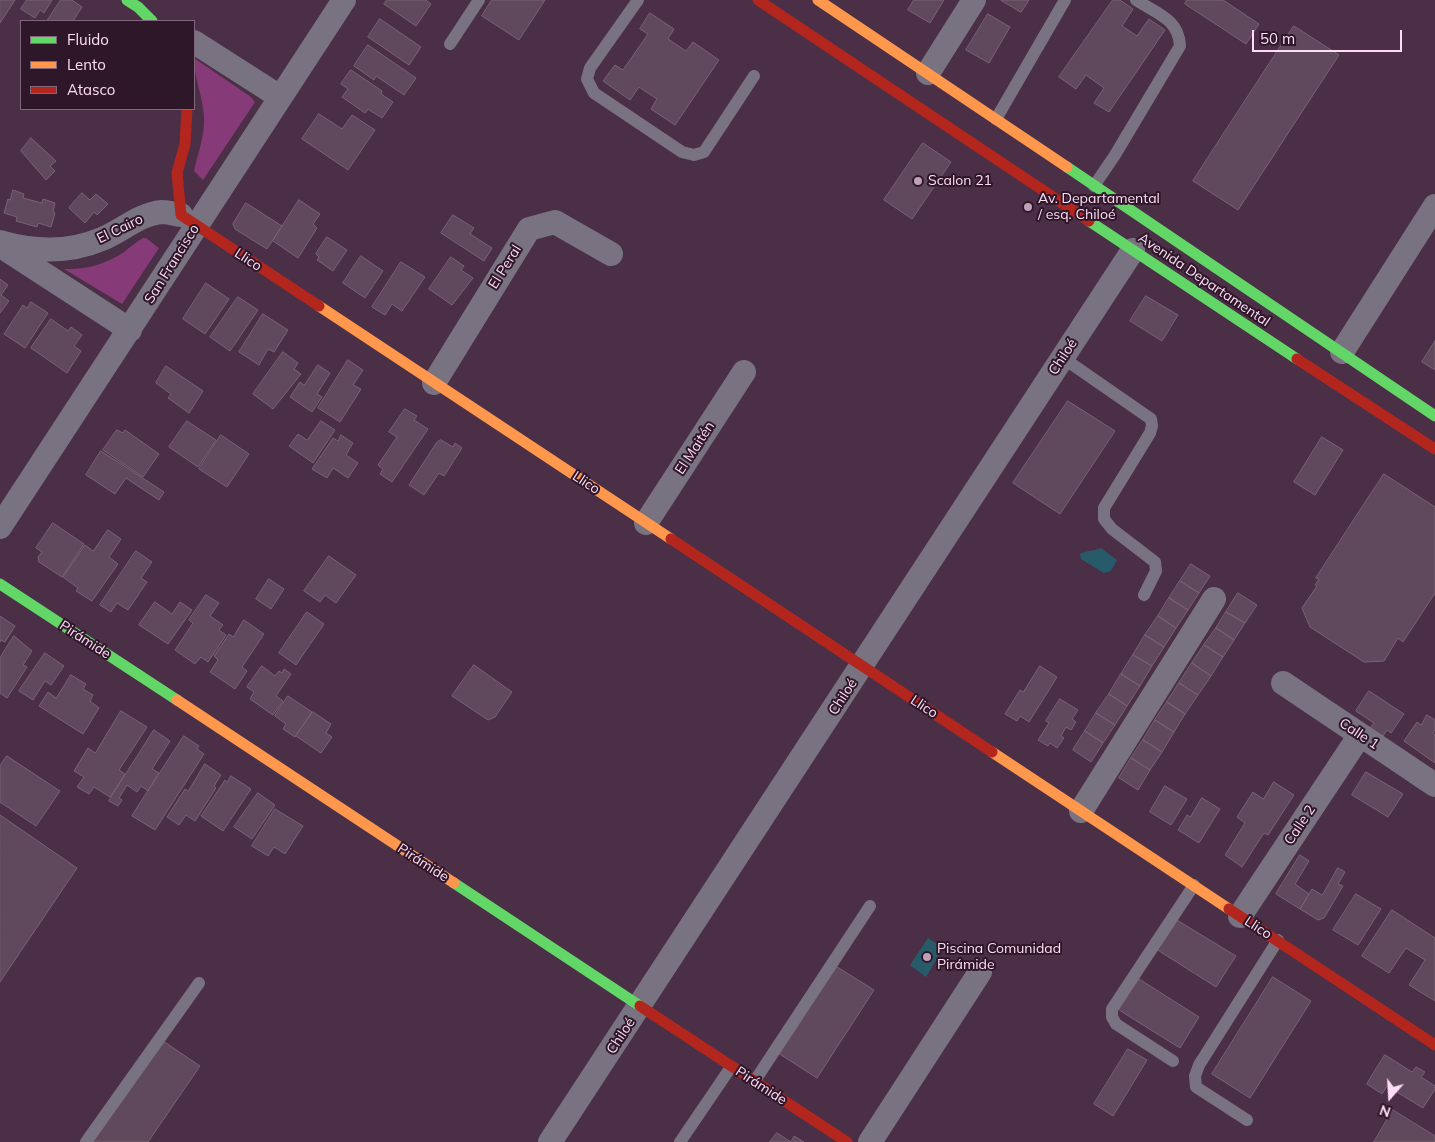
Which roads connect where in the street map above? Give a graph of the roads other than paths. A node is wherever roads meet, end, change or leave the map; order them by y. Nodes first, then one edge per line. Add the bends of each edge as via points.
1 (344, 0) edge
2 (478, 0) edge
3 (638, 0) edge
4 (758, 0) edge
5 (818, 0) edge
6 (974, 0) edge
7 (1065, 0) edge
8 (1136, 0) edge
9 (139, 10) edge
10 (158, 20) edge
11 (195, 43) edge
12 (450, 44) dead end
13 (928, 72) junction
14 (754, 76) dead end
15 (280, 97) junction
16 (187, 110) edge
17 (996, 119) junction
18 (1094, 186) junction
19 (1435, 206) edge
20 (188, 220) junction
21 (0, 242) edge
22 (0, 246) edge
23 (1133, 250) junction
24 (611, 254) dead end
25 (130, 330) junction
26 (1342, 352) junction
27 (1063, 358) junction
28 (744, 372) dead end
29 (1370, 372) junction
30 (434, 383) junction
31 (1427, 398) dead end
32 (1435, 416) edge
33 (1433, 454) edge
34 (646, 523) junction
35 (0, 527) edge
36 (0, 584) edge
37 (1144, 595) dead end
38 (1214, 600) dead end
39 (862, 666) junction
40 (1283, 683) dead end
41 (1360, 735) junction
42 (1435, 785) edge
43 (1081, 811) junction
44 (1194, 885) junction
45 (870, 906) dead end
46 (1240, 916) junction
47 (1278, 940) junction
48 (980, 972) dead end
49 (199, 983) dead end
50 (640, 1006) junction
51 (1435, 1045) edge
52 (1173, 1061) dead end
53 (732, 1067) junction
54 (754, 1082) junction
55 (1247, 1120) dead end
56 (86, 1142) edge
57 (550, 1142) edge
58 (680, 1142) edge
59 (847, 1142) edge
60 (870, 1142) edge

1 - 15 street, San Francisco
2 - 12 lane
3 - 14 lane via 590,68 587,79 594,93 682,152 694,155 704,152
4 - 23 street, Avenida Departamental
5 - 13 street, Avenida Departamental
6 - 13 street
7 - 17 lane
8 - 18 lane via 1173,23 1180,35 1180,46
9 - 10 street
11 - 15 street
13 - 17 street, Avenida Departamental
15 - 20 street, San Francisco
16 - 20 street via 185,144 177,173
17 - 18 street, Avenida Departamental
18 - 26 street, Avenida Departamental
19 - 26 street
20 - 21 street, El Cairo via 163,212 144,216 107,237 71,248 27,248
20 - 25 street, San Francisco
20 - 30 street, Llico
22 - 25 street
23 - 27 street, Chiloé
23 - 33 street, Avenida Departamental via 1340,388 1382,423
24 - 30 street, El Peral via 555,222 529,229
25 - 35 street, San Francisco
26 - 29 street, Avenida Departamental
27 - 37 lane via 1151,419 1150,434 1104,508 1104,519 1112,529 1155,562 1156,571
27 - 39 street, Chiloé
28 - 34 street, El Maitén
29 - 31 street
29 - 32 street, Avenida Departamental
30 - 34 street, Llico
34 - 39 street, Llico
36 - 50 street, Pirámide
38 - 43 street
39 - 43 street, Llico
39 - 50 street, Chiloé
40 - 41 street, Calle 1
41 - 42 street, Calle 1
41 - 46 street, Calle 2
43 - 44 street, Llico
44 - 46 street, Llico
44 - 52 lane via 1112,1009 1116,1024
45 - 54 lane
46 - 47 street, Llico
47 - 51 street, Llico
47 - 55 lane via 1195,1076 1196,1087
48 - 60 street
49 - 56 lane
50 - 53 street, Pirámide
50 - 57 street, Chiloé
53 - 54 street, Pirámide
53 - 58 lane
54 - 59 street, Pirámide

